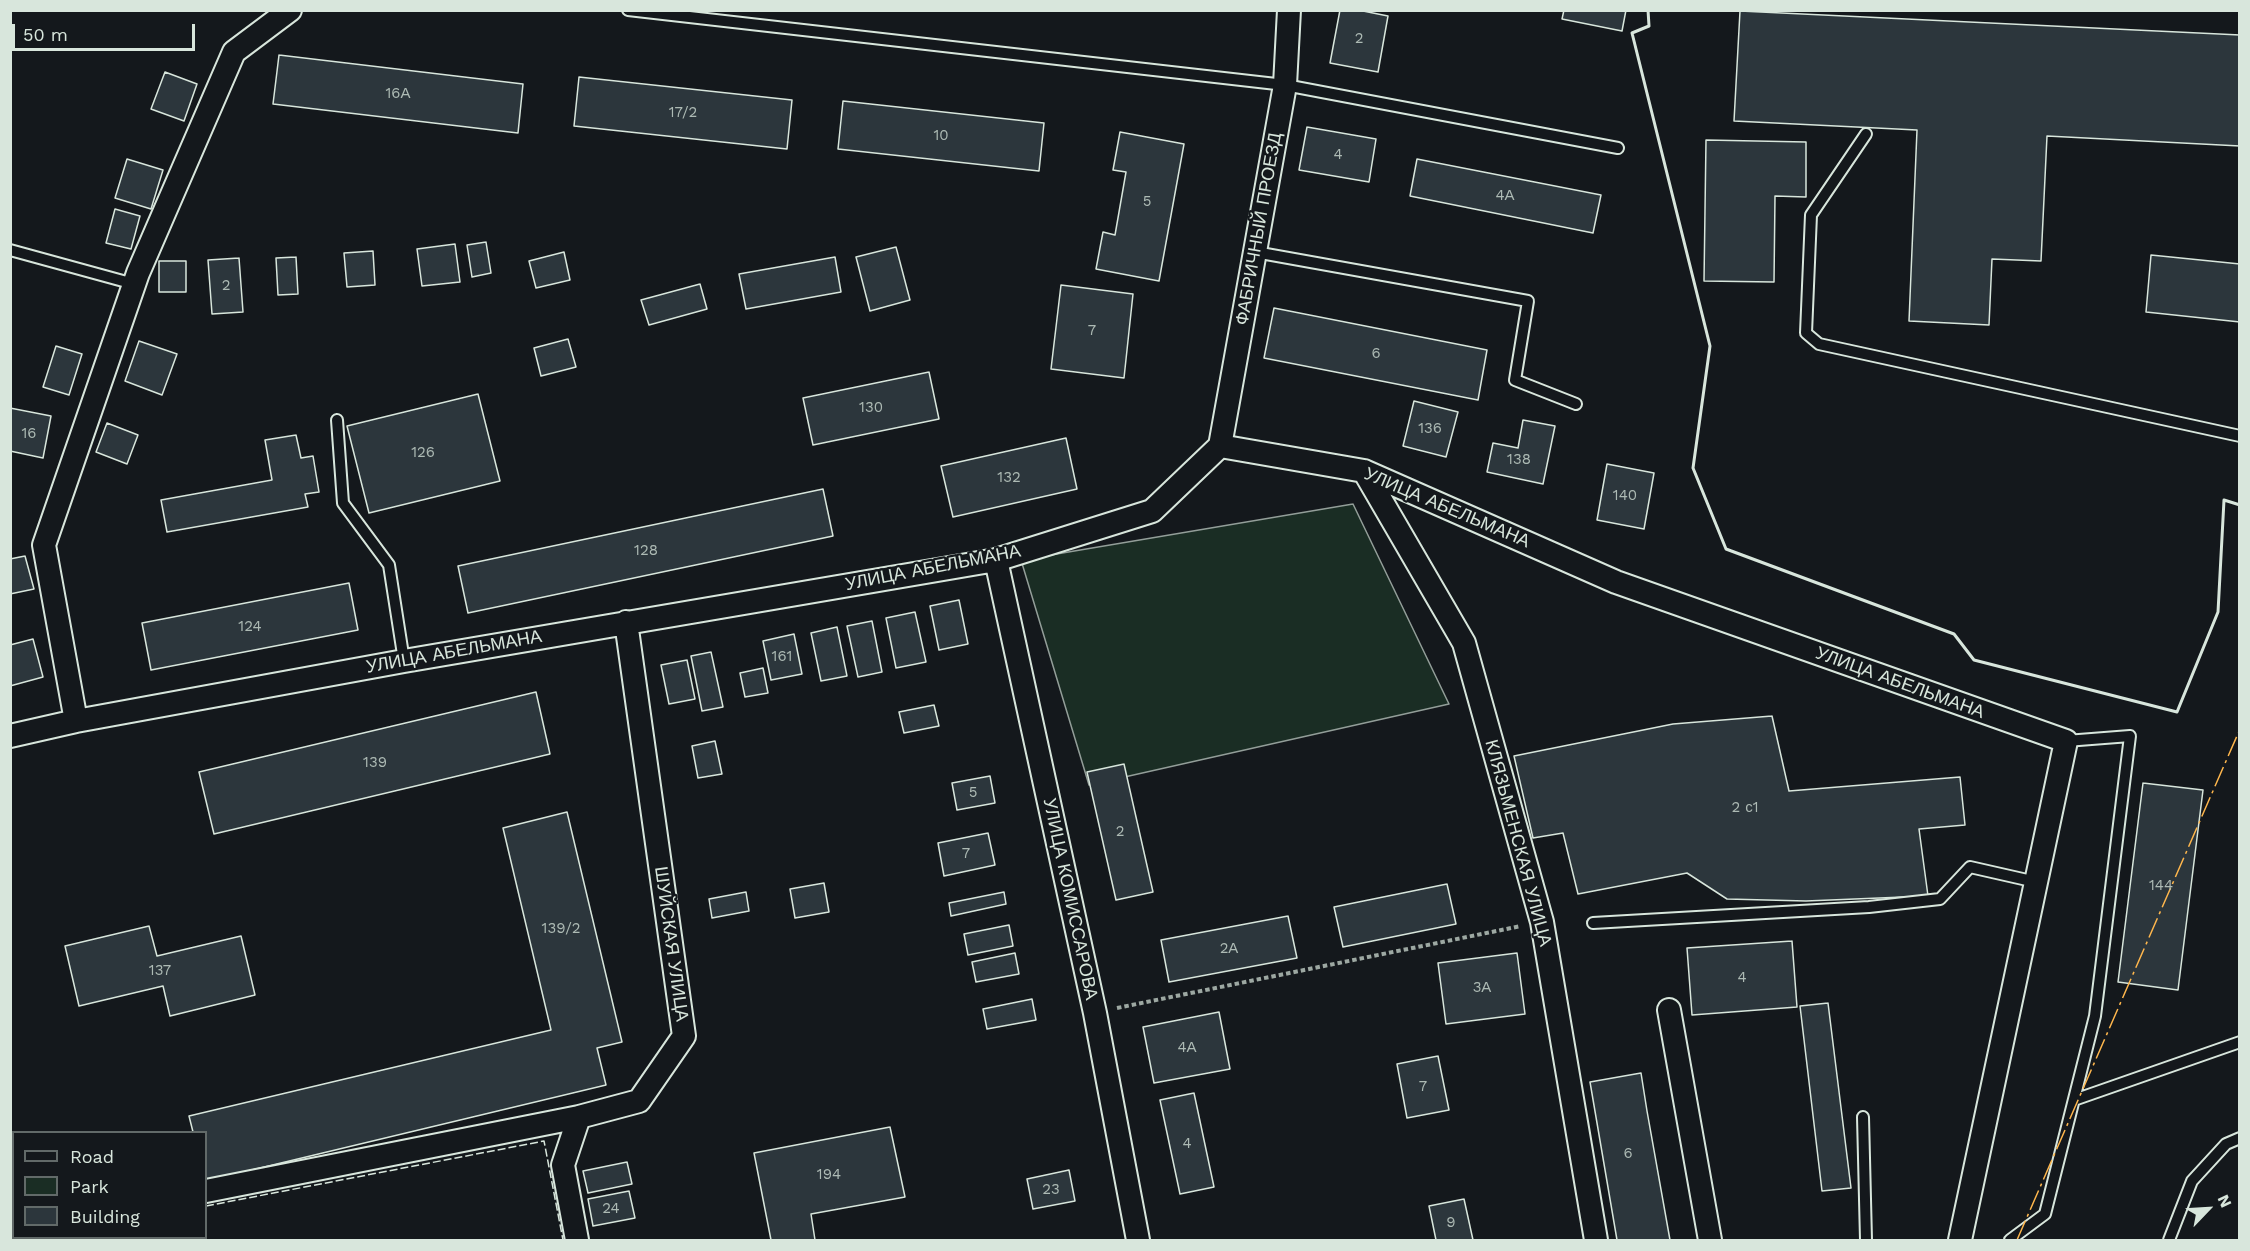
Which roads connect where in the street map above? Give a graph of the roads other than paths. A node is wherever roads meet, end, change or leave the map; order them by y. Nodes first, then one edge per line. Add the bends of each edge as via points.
1 (290, 10) edge
2 (628, 10) edge
3 (1289, 10) edge
4 (1286, 85) junction
5 (1866, 134) dead end
6 (1618, 148) dead end
7 (10, 250) edge
8 (1255, 252) junction
9 (134, 284) junction
10 (1576, 404) dead end
11 (337, 420) dead end
12 (2240, 436) edge
13 (1220, 446) junction
14 (1364, 471) junction
15 (996, 560) junction
16 (626, 622) junction
17 (404, 661) junction
18 (76, 721) junction
19 (10, 736) edge
20 (2066, 741) junction
21 (2036, 882) junction
22 (1593, 923) dead end
23 (1669, 1010) dead end
24 (2240, 1042) edge
25 (2074, 1100) junction
26 (1863, 1117) dead end
27 (579, 1118) junction
28 (2240, 1138) edge
29 (207, 1191) edge
30 (577, 1240) edge
31 (1138, 1240) edge
32 (1596, 1240) edge
33 (1710, 1240) edge
34 (1866, 1240) edge
35 (1960, 1240) edge
36 (2010, 1240) edge
37 (2169, 1240) edge

1 - 9 street via 234,52
2 - 4 lane
3 - 4 street, ФАБРИЧНЫЙ ПРОЕЗД
4 - 6 lane
4 - 8 street, ФАБРИЧНЫЙ ПРОЕЗД
5 - 12 lane via 1811,215 1806,333 1820,344
7 - 9 lane
8 - 10 lane via 1528,301 1515,380
8 - 13 street, ФАБРИЧНЫЙ ПРОЕЗД
9 - 18 street via 44,545
11 - 17 lane via 344,503 389,565
13 - 14 street, УЛИЦА АБЕЛЬМАНА
13 - 15 street, УЛИЦА АБЕЛЬМАНА via 1152,511
14 - 20 street, УЛИЦА АБЕЛЬМАНА via 1616,582
14 - 32 street, КЛЯЗЬМЕНСКАЯ УЛИЦА via 1464,643 1542,922
15 - 16 street, УЛИЦА АБЕЛЬМАНА
15 - 31 street, УЛИЦА КОМИССАРОВА via 1095,1012
16 - 17 street, УЛИЦА АБЕЛЬМАНА
16 - 27 street, ШУЙСКАЯ УЛИЦА via 684,1036 639,1101
17 - 18 street, УЛИЦА АБЕЛЬМАНА
18 - 19 street, УЛИЦА АБЕЛЬМАНА
20 - 21 street
20 - 25 lane via 2130,736 2095,1016
21 - 22 lane via 1970,867 1940,899 1869,908
21 - 35 street
23 - 33 street
24 - 25 lane
25 - 36 lane via 2045,1214
26 - 34 lane
27 - 29 street, ШУЙСКАЯ УЛИЦА
27 - 30 street via 563,1165
28 - 37 lane via 2226,1144 2192,1181

